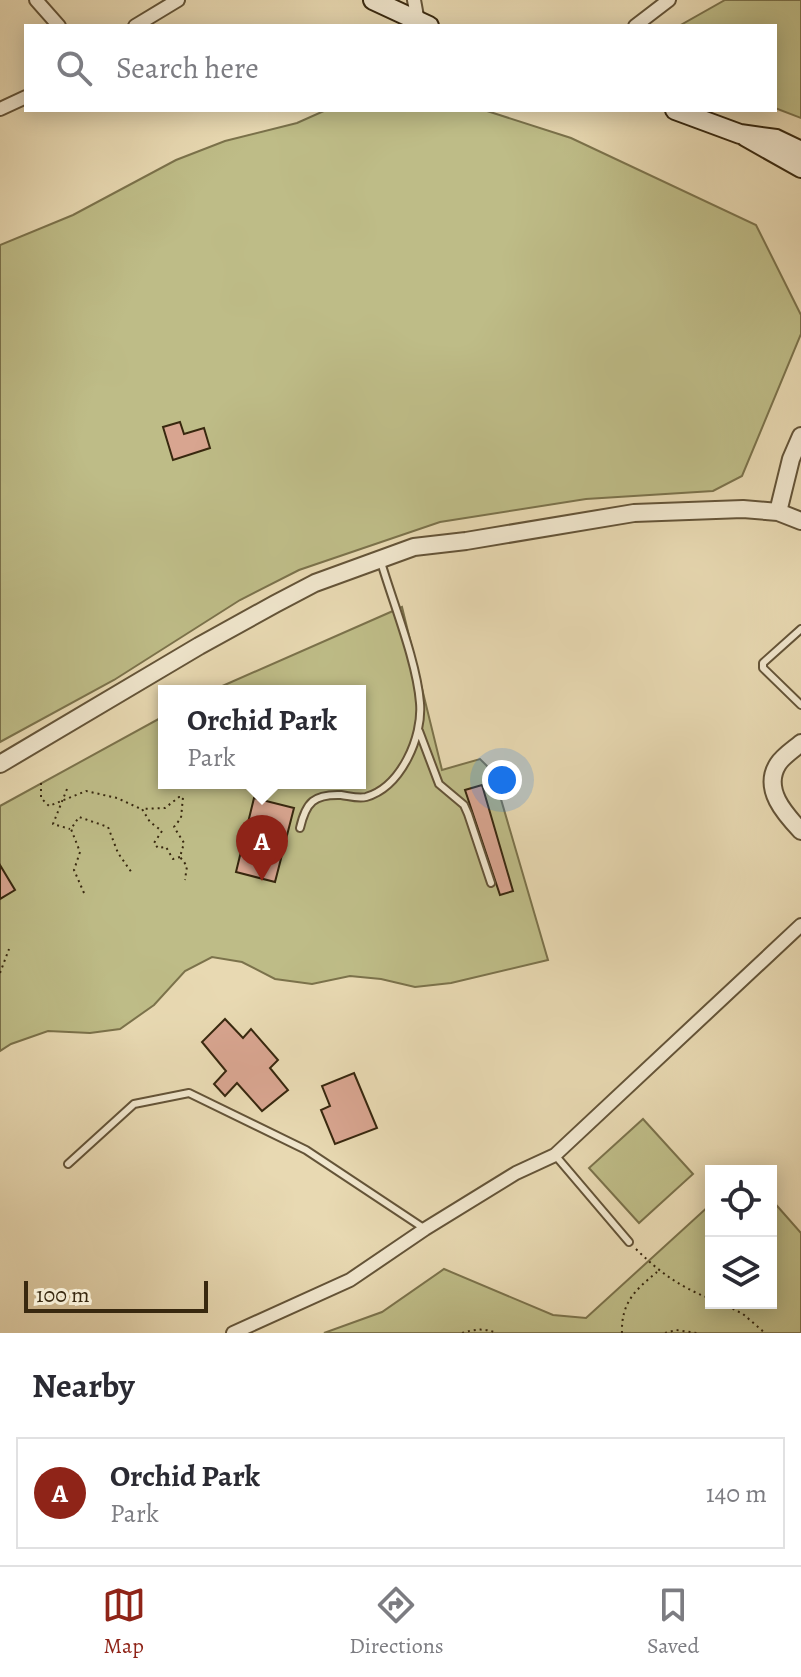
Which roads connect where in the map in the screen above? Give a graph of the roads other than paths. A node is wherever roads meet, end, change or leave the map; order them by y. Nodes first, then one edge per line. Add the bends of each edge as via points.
1 (36, 0) edge
2 (178, 0) edge
3 (373, 0) edge
4 (414, 0) edge
5 (669, 0) edge
6 (393, 5) edge
7 (57, 24) edge
8 (138, 24) edge
9 (424, 24) edge
10 (638, 24) edge
11 (24, 98) edge
12 (0, 109) edge
13 (680, 112) edge
14 (740, 134) junction
15 (801, 151) edge
16 (801, 168) edge
17 (801, 436) edge
18 (778, 512) junction
19 (801, 521) edge
20 (380, 558) junction
21 (801, 629) edge
22 (801, 705) edge
23 (419, 731) junction
24 (801, 743) edge
25 (0, 764) edge
26 (300, 828) dead end
27 (801, 831) edge
28 (491, 883) dead end
29 (801, 925) edge
30 (555, 1155) junction
31 (68, 1164) dead end
32 (425, 1229) junction
33 (629, 1242) road end
34 (233, 1333) edge

1 - 7 street
2 - 8 street
3 - 6 main road
4 - 9 street
5 - 10 street
6 - 9 main road
11 - 12 street
13 - 14 main road
14 - 15 main road via 776,139
14 - 16 main road
17 - 18 street
18 - 19 street
18 - 20 street via 634,513 414,547
20 - 23 lane via 416,676
20 - 25 street via 275,604
21 - 22 lane via 763,668
23 - 26 lane via 394,779 363,798 318,798 304,811
23 - 28 lane via 439,784 464,805
24 - 27 street via 773,774 777,803
29 - 30 street
30 - 32 street
30 - 33 lane
31 - 32 lane via 134,1104 189,1093 306,1150
32 - 34 street via 350,1280

